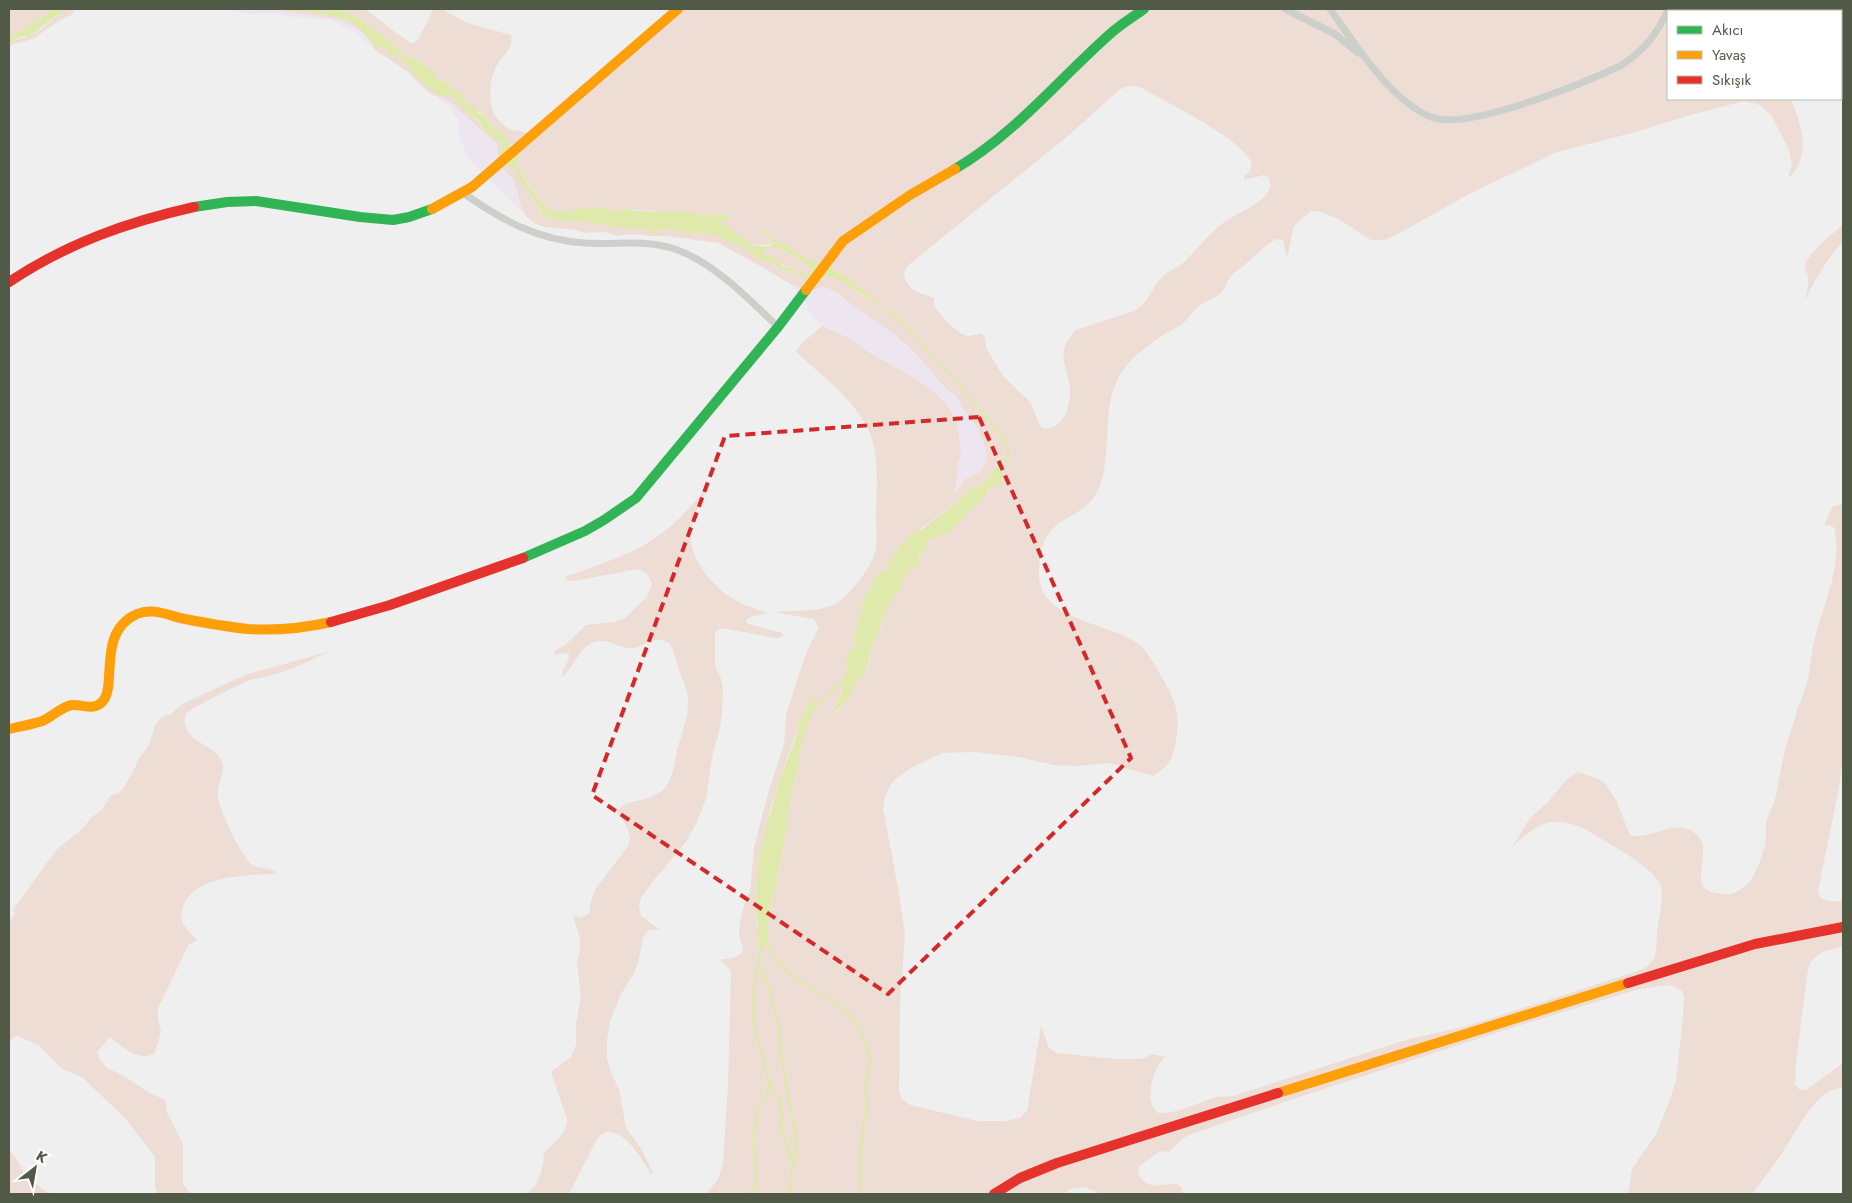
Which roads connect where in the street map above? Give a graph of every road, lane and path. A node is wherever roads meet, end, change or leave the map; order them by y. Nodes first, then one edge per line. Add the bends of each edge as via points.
1 (678, 9) edge
2 (1144, 9) edge
3 (1285, 9) edge
4 (1330, 9) edge
5 (1667, 11) edge
6 (1370, 63) junction
7 (468, 190) junction
8 (9, 282) edge
9 (778, 326) junction
10 (9, 729) edge
11 (1843, 927) edge
12 (994, 1194) edge

1 - 7 street
2 - 9 street via 1111,33 996,141 852,234 830,257
3 - 6 street via 1334,34
4 - 6 street
5 - 6 street via 1647,44 1620,66 1540,98 1452,121 1422,112 1401,96
7 - 8 street via 422,213 393,220 256,201 195,206 98,236 36,263
7 - 9 street via 507,221 541,236 584,243 651,244 677,249 730,283
9 - 10 street via 634,500 574,536 427,593 360,614 298,628 246,628 157,612 139,612 126,620 118,631 109,660 107,694 101,703 91,707 70,705 43,721
11 - 12 street via 1764,942 1709,957 1057,1163 1020,1178

